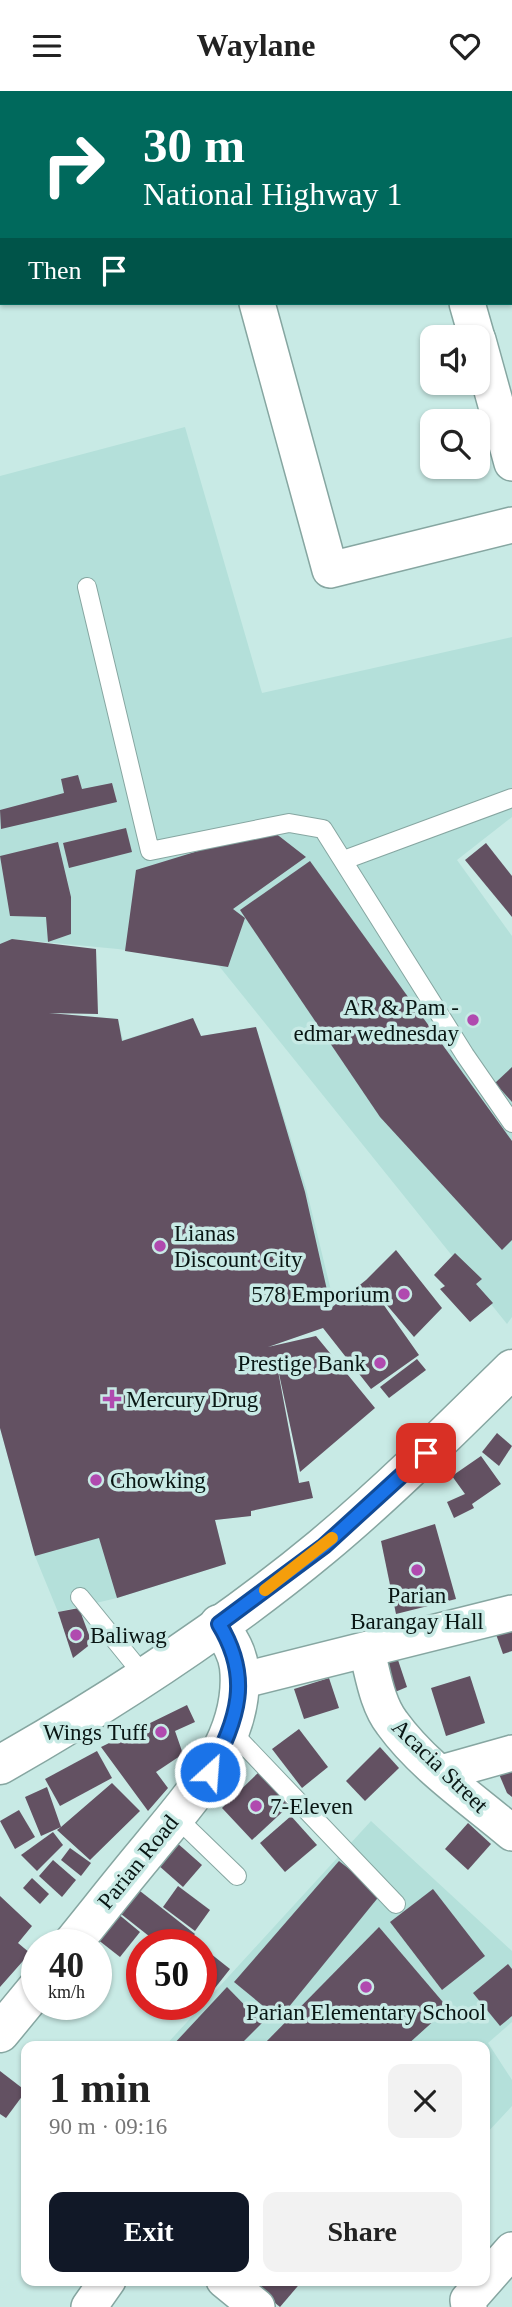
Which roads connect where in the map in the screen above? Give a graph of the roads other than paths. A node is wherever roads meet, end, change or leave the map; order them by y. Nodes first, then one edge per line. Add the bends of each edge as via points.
1 (258, 305) edge
2 (468, 305) edge
3 (473, 325) edge
4 (490, 385) edge
5 (512, 463) edge
6 (512, 525) edge
7 (86, 587) dead end
8 (512, 798) edge
9 (344, 860) junction
10 (512, 1123) edge
11 (512, 1369) edge
12 (80, 1597) dead end
13 (512, 1613) edge
14 (219, 1624) junction
15 (366, 1652) junction
16 (145, 1677) junction
17 (240, 1681) junction
18 (230, 1730) junction
19 (512, 1753) edge
20 (0, 1765) edge
21 (441, 1773) junction
22 (175, 1816) junction
23 (512, 1833) edge
24 (237, 1876) dead end
25 (396, 1904) dead end
26 (84, 1929) edge
27 (21, 2007) edge
28 (0, 2033) edge
29 (512, 2250) edge
30 (490, 2275) edge
31 (104, 2286) edge
32 (231, 2286) edge
33 (480, 2286) edge
34 (89, 2307) edge
35 (257, 2307) edge
36 (469, 2307) edge

1 - 6 street via 330,570
2 - 3 street
4 - 5 street
7 - 9 lane via 150,851 289,823 324,829
8 - 9 lane
9 - 10 lane
11 - 14 main road via 324,1546
12 - 16 lane
13 - 15 street
14 - 16 main road
14 - 17 main road, Parian Road via 233,1647
15 - 17 street
15 - 21 street, Acacia Street via 392,1723
16 - 20 main road via 109,1703
17 - 18 main road, Parian Road
18 - 22 main road, Parian Road via 210,1772
18 - 25 lane
19 - 21 street
21 - 23 street, Acacia Street
22 - 24 lane
22 - 26 main road, Parian Road
27 - 28 main road
29 - 30 street
31 - 34 street
32 - 35 street
33 - 36 street via 468,2300

